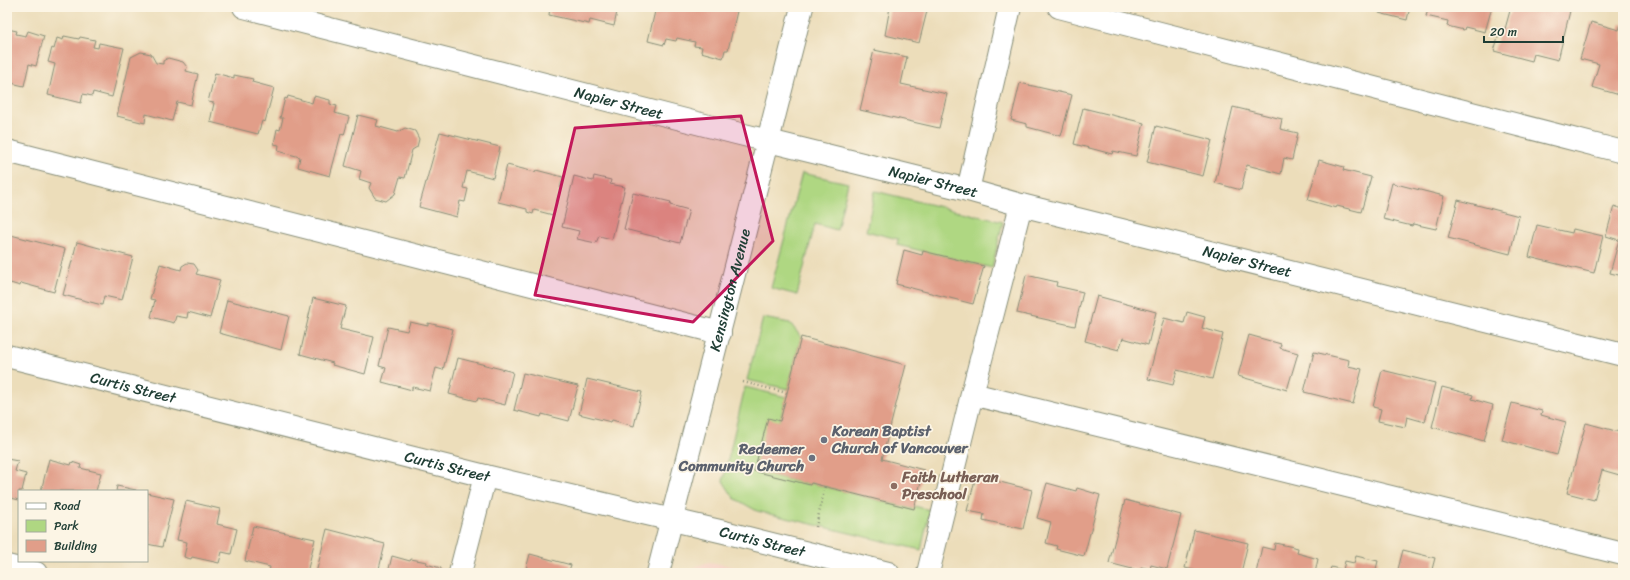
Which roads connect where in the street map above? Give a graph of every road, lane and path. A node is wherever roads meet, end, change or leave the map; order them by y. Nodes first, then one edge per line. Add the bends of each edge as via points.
1 (244, 7) edge
2 (802, 7) edge
3 (1010, 7) edge
4 (1059, 7) edge
5 (768, 140) junction
6 (7, 151) edge
7 (1623, 152) edge
8 (968, 190) junction
9 (1021, 205) junction
10 (720, 333) junction
11 (1623, 355) edge
12 (7, 356) edge
13 (743, 382) dead end
14 (787, 393) dead end
15 (972, 394) junction
16 (486, 476) junction
17 (825, 486) dead end
18 (672, 520) junction
19 (816, 527) dead end
20 (1623, 554) edge
21 (7, 566) edge
22 (36, 573) edge
23 (460, 573) edge
24 (658, 573) edge
25 (888, 573) edge
26 (928, 573) edge

1 - 5 street, Napier Street
2 - 5 street, Kensington Avenue
3 - 8 street
4 - 7 street
5 - 8 street, Napier Street
5 - 10 street, Kensington Avenue
6 - 10 street
8 - 9 street, Napier Street
9 - 11 street, Napier Street
9 - 15 street
10 - 18 street, Kensington Avenue
12 - 16 street, Curtis Street
13 - 14 path
15 - 20 street
15 - 26 street
16 - 18 street, Curtis Street
16 - 23 street
17 - 19 path
18 - 24 street, Kensington Avenue
18 - 25 street, Curtis Street
21 - 22 street

